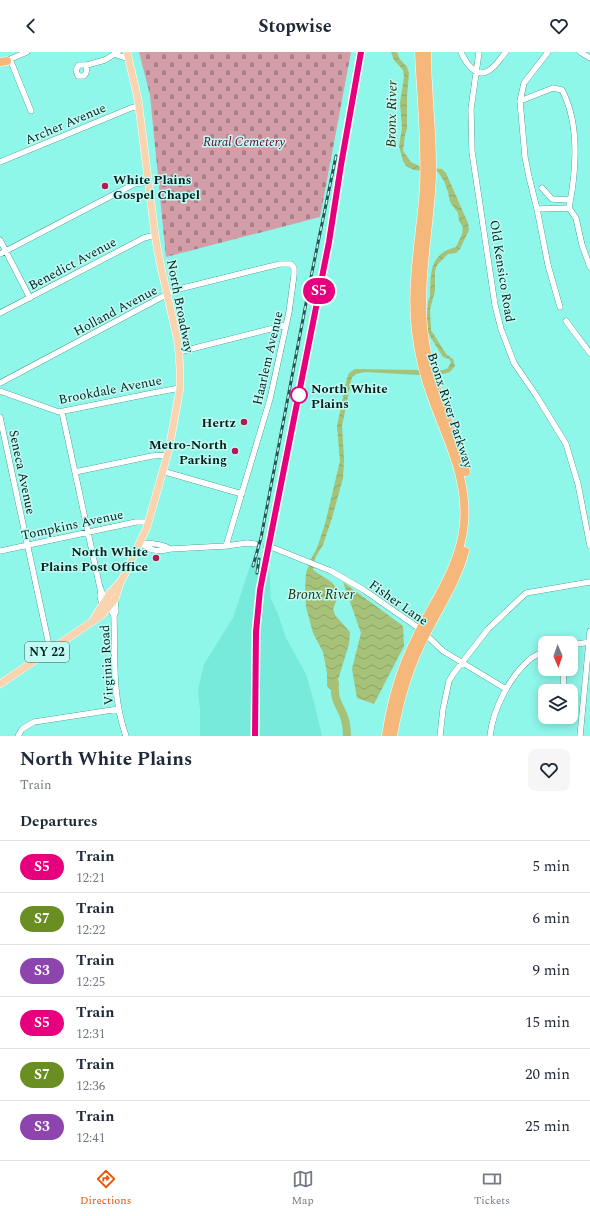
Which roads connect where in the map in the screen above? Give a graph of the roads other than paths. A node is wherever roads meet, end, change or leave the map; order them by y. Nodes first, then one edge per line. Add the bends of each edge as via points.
1 (27, 52) edge
2 (419, 52) edge
3 (427, 52) edge
4 (461, 52) edge
5 (479, 52) edge
6 (506, 52) edge
7 (548, 52) edge
8 (116, 53) edge
9 (582, 53) edge
10 (128, 55) edge
11 (590, 58) edge
12 (4, 61) edge
13 (87, 65) dead end
14 (477, 72) junction
15 (520, 101) junction
16 (139, 106) junction
17 (31, 111) dead end
18 (0, 162) edge
19 (428, 164) junction
20 (149, 182) junction
21 (542, 188) dead end
22 (552, 199) junction
23 (570, 200) junction
24 (569, 208) junction
25 (537, 209) junction
26 (554, 209) junction
27 (155, 235) junction
28 (0, 240) edge
29 (3, 253) edge
30 (293, 266) joint
31 (590, 267) edge
32 (167, 295) junction
33 (30, 298) junction
34 (560, 307) dead end
35 (0, 313) edge
36 (566, 322) dead end
37 (286, 325) junction
38 (179, 352) junction
39 (590, 353) edge
40 (0, 383) edge
41 (180, 388) junction
42 (0, 391) edge
43 (62, 412) junction
44 (0, 417) edge
45 (166, 455) junction
46 (162, 471) junction
47 (75, 472) junction
48 (242, 494) junction
49 (149, 522) junction
50 (88, 532) junction
51 (141, 542) junction
52 (255, 544) tunnel mouth
53 (28, 545) junction
54 (226, 546) junction
55 (590, 546) edge
56 (271, 547) tunnel mouth
57 (0, 551) edge
58 (121, 581) junction
59 (590, 582) edge
60 (100, 588) junction
61 (115, 599) junction
62 (107, 601) junction
63 (114, 616) junction
64 (590, 631) edge
65 (423, 632) junction
66 (589, 643) edge
67 (578, 644) edge
68 (50, 650) junction
69 (538, 655) edge
70 (462, 663) junction
71 (0, 684) edge
72 (506, 689) junction
73 (118, 709) junction
74 (18, 736) edge
75 (126, 736) edge
76 (386, 736) edge
77 (393, 736) edge
78 (440, 736) edge
79 (490, 736) edge
80 (580, 736) edge

1 - 12 street
2 - 19 highway, Bronx River Parkway
3 - 19 highway, Bronx River Parkway via 432,136
4 - 14 street via 470,68
5 - 14 street, Old Kensico Road
6 - 14 street via 490,70 484,73
7 - 15 street via 524,83
8 - 10 street
8 - 13 street via 105,60
9 - 11 street
10 - 16 main road, North Broadway / NY 22
12 - 17 street
14 - 55 street, Old Kensico Road via 471,109 472,152 495,305 514,363 566,444 578,484
15 - 23 street via 553,88 562,90 567,100 574,141
15 - 25 street via 525,157
16 - 18 street, Archer Avenue
16 - 20 main road, North Broadway / NY 22
19 - 65 highway, Bronx River Parkway via 430,210 422,301 426,366 465,468 470,518 466,547 457,575 447,597
20 - 27 main road, North Broadway / NY 22
20 - 29 street via 134,184
21 - 22 street
22 - 23 street
22 - 26 street
23 - 24 street
24 - 26 street
24 - 31 street via 576,218
25 - 26 street
25 - 34 street
27 - 32 main road, North Broadway / NY 22
27 - 33 street, Benedict Avenue via 144,238
28 - 29 street
29 - 33 street
30 - 32 street, Holland Avenue via 280,264 175,290
30 - 37 street, Haarlem Avenue via 294,276
32 - 38 main road, North Broadway / NY 22
32 - 40 street, Holland Avenue
33 - 35 street, Benedict Avenue
36 - 39 street
37 - 38 street
37 - 48 street, Haarlem Avenue via 270,399
38 - 41 main road, North Broadway / NY 22
41 - 43 street, Brookdale Avenue
41 - 45 main road, North Broadway / NY 22
42 - 43 street, Brookdale Avenue
43 - 47 street, Virginia Road
44 - 53 street, Seneca Avenue
45 - 46 main road, North Broadway / NY 22
45 - 47 street
46 - 48 street
46 - 49 main road, North Broadway / NY 22
47 - 50 street, Virginia Road
48 - 54 street, Haarlem Avenue
49 - 50 street, Tompkins Avenue via 136,522
49 - 51 main road, North Broadway / NY 22
50 - 53 street, Tompkins Avenue
50 - 60 street, Virginia Road
51 - 54 street via 148,549 163,550
51 - 58 main road, North Broadway / NY 22
52 - 54 street
53 - 57 street, Tompkins Avenue
53 - 68 street, Seneca Avenue
56 - 65 street, Fisher Lane via 331,571
58 - 61 main road, North Broadway / NY 22
58 - 62 main road, North Broadway / NY 22
59 - 70 street via 526,593 488,629
60 - 62 street
60 - 62 street, Virginia Road via 100,596
61 - 62 main road, North Broadway / NY 22
61 - 63 street, Virginia Road
62 - 63 street, Virginia Road
62 - 68 main road, North Broadway / NY 22 via 102,615
63 - 73 street, Virginia Road
64 - 66 street
65 - 70 street, Fisher Lane via 441,649
65 - 76 highway, Bronx River Parkway via 411,648 399,680
65 - 77 highway, Bronx River Parkway via 406,681
66 - 67 street
66 - 80 street
68 - 71 main road, North Broadway / NY 22
69 - 72 street via 529,660
70 - 72 street, Fisher Lane
70 - 78 street via 449,681
72 - 79 street via 496,711
73 - 74 street via 34,722 22,729
73 - 75 street, Virginia Road

